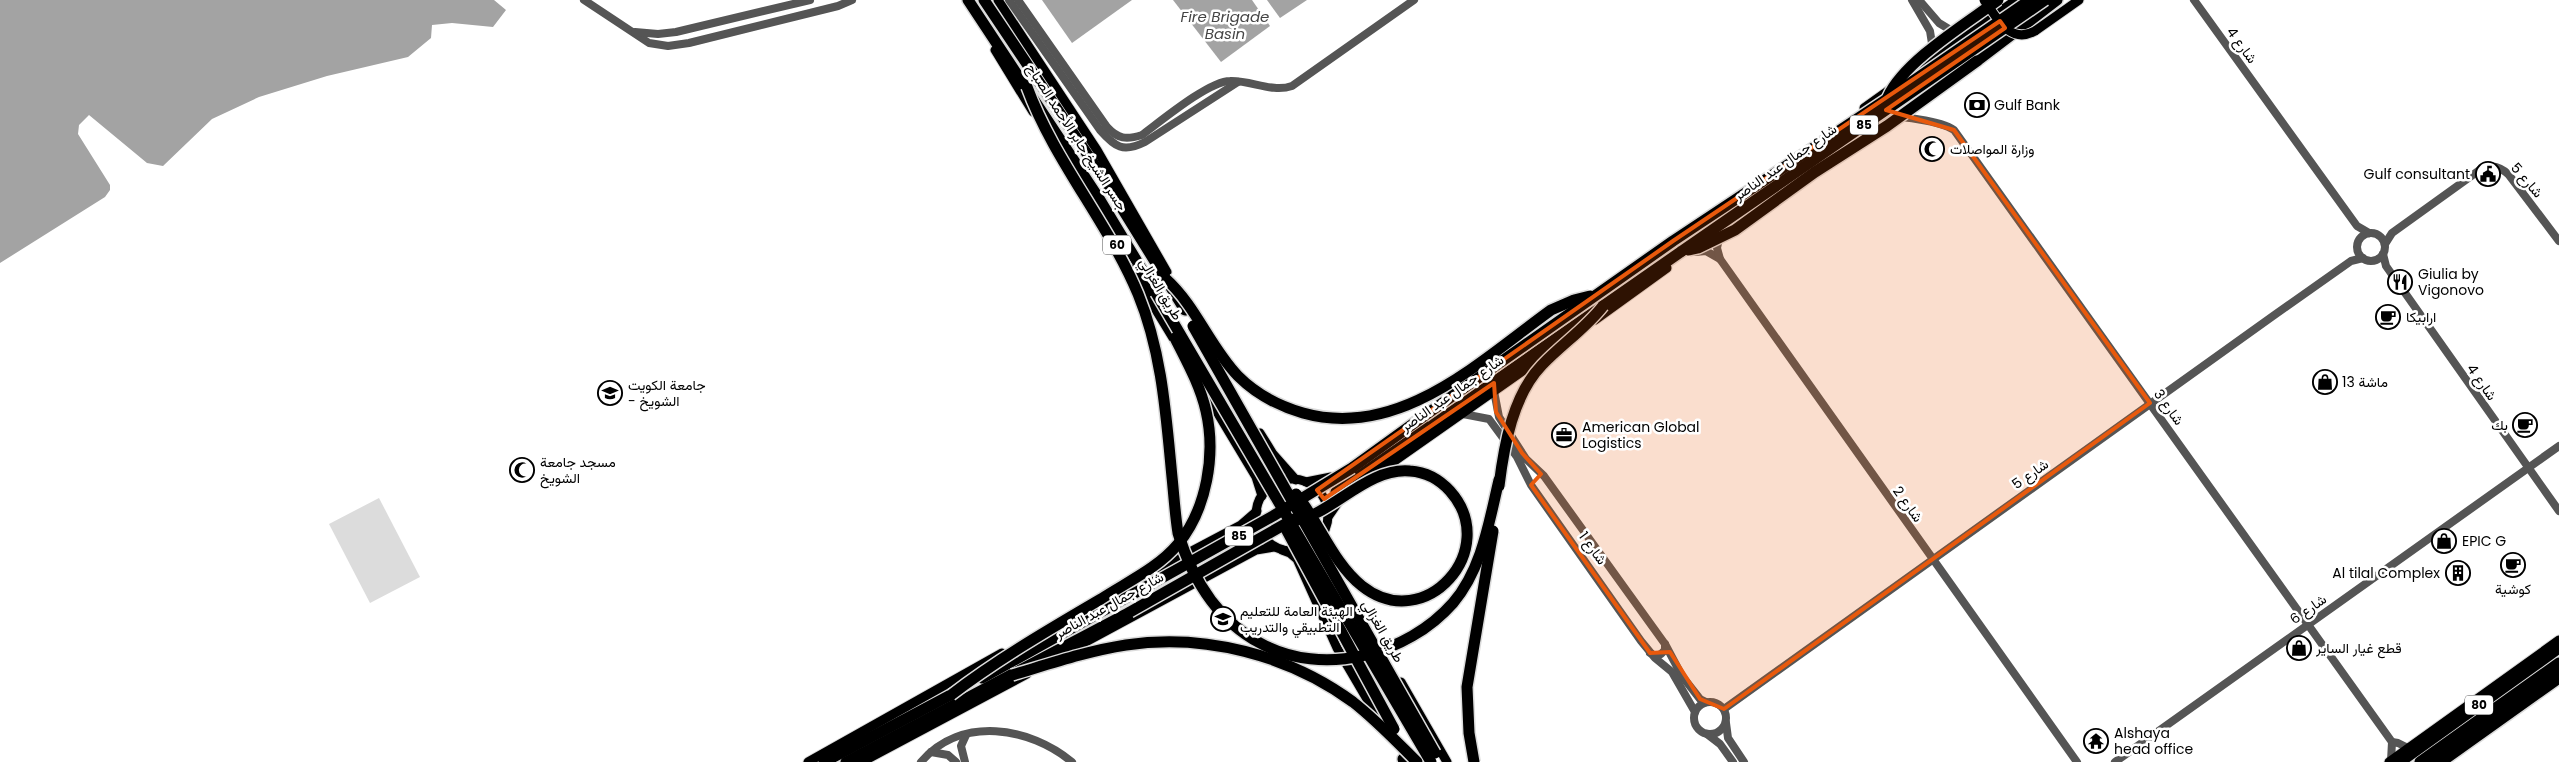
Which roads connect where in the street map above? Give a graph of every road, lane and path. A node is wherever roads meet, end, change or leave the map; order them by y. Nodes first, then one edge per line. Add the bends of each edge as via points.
1 (584, 0) edge
2 (810, 0) edge
3 (820, 0) edge
4 (852, 0) edge
5 (962, 0) edge
6 (968, 0) edge
7 (984, 0) edge
8 (998, 0) edge
9 (1009, 0) edge
10 (1018, 0) edge
11 (1414, 0) edge
12 (1912, 0) edge
13 (1919, 0) edge
14 (1984, 0) edge
15 (1998, 0) edge
16 (2016, 0) edge
17 (2030, 0) edge
18 (2045, 0) edge
19 (2057, 0) edge
20 (2079, 0) edge
21 (2194, 0) edge
22 (822, 10) junction
23 (712, 24) junction
24 (635, 32) junction
25 (715, 36) junction
26 (1962, 38) junction
27 (1934, 57) junction
28 (1238, 82) junction
29 (1027, 87) junction
30 (1887, 99) junction
31 (1901, 105) junction
32 (1882, 118) junction
33 (1903, 118) junction
34 (2358, 226) junction
35 (1721, 230) junction
36 (2369, 233) junction
37 (2392, 233) junction
38 (2378, 235) junction
39 (2360, 238) junction
40 (2559, 241) edge
41 (2385, 244) junction
42 (2357, 249) junction
43 (1685, 252) junction
44 (2383, 254) junction
45 (2363, 258) junction
46 (1720, 259) junction
47 (2351, 261) junction
48 (2374, 261) junction
49 (2386, 266) junction
50 (1166, 280) junction
51 (1156, 293) junction
52 (1594, 296) junction
53 (1602, 306) junction
54 (1494, 391) junction
55 (2150, 403) junction
56 (1496, 412) junction
57 (1463, 414) junction
58 (1489, 419) junction
59 (2559, 444) edge
60 (2527, 467) junction
61 (1544, 476) junction
62 (1296, 480) junction
63 (1499, 480) junction
64 (1306, 482) junction
65 (1531, 485) junction
66 (1284, 486) junction
67 (1272, 490) junction
68 (1262, 496) junction
69 (1257, 511) junction
70 (2559, 511) edge
71 (1328, 517) junction
72 (1292, 520) junction
73 (1326, 529) junction
74 (1278, 548) junction
75 (1932, 558) junction
76 (2308, 625) junction
77 (2559, 640) edge
78 (1665, 644) junction
79 (2559, 648) edge
80 (1650, 653) junction
81 (2559, 663) edge
82 (2559, 670) edge
83 (1012, 675) junction
84 (2559, 678) edge
85 (951, 695) junction
86 (1706, 702) junction
87 (1724, 709) junction
88 (1695, 712) junction
89 (1726, 724) junction
90 (1707, 734) junction
91 (966, 735) junction
92 (2392, 742) junction
93 (2408, 748) junction
94 (931, 752) junction
95 (1408, 761) edge
96 (808, 762) edge
97 (824, 762) edge
98 (846, 762) edge
99 (862, 762) edge
100 (921, 762) edge
101 (956, 762) edge
102 (964, 762) edge
103 (1072, 762) edge
104 (1431, 762) edge
105 (1440, 762) edge
106 (1448, 762) edge
107 (1474, 762) edge
108 (1733, 762) edge
109 (1744, 762) edge
110 (2077, 762) edge
111 (2116, 762) edge
112 (2393, 762) edge
113 (2420, 762) edge
114 (2431, 762) edge
115 (2441, 762) edge

1 - 24 street
2 - 23 street
3 - 22 street
4 - 22 street
5 - 68 main road, طريق الغزالي / 60 via 1110,233 1256,477
6 - 29 highway, جسر الشيخ جابر الأحمد الصباح / 60
7 - 50 highway, جسر الشيخ جابر الأحمد الصباح / 60 via 1044,87
8 - 62 main road, طريق الغزالي / 60 via 1118,185 1264,441
9 - 28 street via 1100,130 1125,149 1145,142
10 - 28 street via 1107,127 1120,138 1142,135 1206,90 1224,82
11 - 28 street via 1292,86 1273,88
12 - 27 street via 1930,31
13 - 26 street via 1939,23
14 - 20 main road, bridge via 2011,34 2022,36 2035,31
15 - 30 highway, bridge via 1910,67 1896,82
16 - 26 main road, شارع جمال عبد الناصر
17 - 30 highway, شارع جمال عبد الناصر / 85, bridge
18 - 43 highway, شارع جمال عبد الناصر / 85, bridge
19 - 31 main road
19 - 43 highway, bridge via 1978,62 1800,182 1735,230
21 - 34 street, شارع 4
22 - 25 street
23 - 24 street via 666,34
23 - 25 street
24 - 25 street via 649,43 660,46
26 - 27 main road, شارع جمال عبد الناصر
27 - 64 main road, شارع جمال عبد الناصر via 1627,280 1341,471 1324,479
29 - 51 highway, جسر الشيخ جابر الأحمد الصباح / 60, bridge
29 - 63 highway, bridge via 1034,107 1074,182 1124,264 1138,295 1160,371 1175,515 1183,548 1204,592 1238,628 1260,643 1288,654 1330,659 1391,648 1414,636 1436,621 1468,580 1487,533
30 - 52 highway, شارع جمال عبد الناصر / 85, bridge
31 - 32 main road
31 - 33 street via 1899,110
32 - 33 street, شارع 3
32 - 35 main road
33 - 55 street, شارع 3 via 1944,125 1954,130
34 - 36 street, شارع 4
34 - 39 street, شارع 4
35 - 43 main road
35 - 46 street via 1717,248
36 - 38 street
36 - 39 street
37 - 38 street, شارع 5
37 - 40 street, شارع 5 via 2481,168 2489,166 2510,175
37 - 41 street, شارع 5
38 - 41 street
39 - 42 street
41 - 44 street
42 - 45 street
42 - 47 street, شارع 5
43 - 46 street via 1706,251
43 - 53 highway, شارع جمال عبد الناصر / 85
43 - 54 main road
44 - 48 street
44 - 49 street, شارع 4
45 - 47 street, شارع 5
45 - 48 street
46 - 75 street, شارع 2
47 - 55 street, شارع 5
48 - 49 street
49 - 60 street, شارع 4
50 - 52 highway, bridge via 1181,294 1224,358 1248,385 1294,411 1341,419 1375,416 1415,402 1444,387 1551,310
50 - 66 highway, طريق الغزالي / 60, bridge
51 - 67 highway, طريق الغزالي / 60, bridge
51 - 85 highway, bridge via 1199,388 1208,424 1210,447 1205,485 1188,528 1178,544 1148,569 981,672
52 - 85 highway, شارع جمال عبد الناصر / 85, bridge via 1352,468 1206,555
53 - 63 highway, bridge via 1580,332 1540,367 1526,389 1512,420
53 - 72 highway, شارع جمال عبد الناصر / 85, bridge
54 - 56 street, شارع 1
54 - 57 main road
55 - 75 street, شارع 5
55 - 76 street, شارع 3
56 - 58 street via 1491,412
56 - 61 street, شارع 1 via 1526,459
57 - 58 street
57 - 71 main road via 1348,492
58 - 65 street, شارع 1 via 1517,457
59 - 60 street, شارع 6
60 - 70 street, شارع 4
60 - 76 street, شارع 6
61 - 65 street
61 - 78 street, شارع 1
62 - 64 main road
62 - 68 main road via 1276,483
63 - 107 highway, bridge via 1467,687
64 - 71 main road via 1322,496
65 - 80 street, شارع 1
66 - 72 highway, bridge via 1298,496 1304,506 1308,512 1312,518 1315,523 1343,565 1353,577 1363,587 1384,598 1409,601 1439,589 1457,570 1466,543 1466,525 1456,498 1432,477 1408,471 1378,478 1340,497 1311,515 1306,518
66 - 105 highway, طريق الغزالي / 60, bridge
67 - 95 highway, bridge via 1274,505 1283,523 1394,728
67 - 104 highway, طريق الغزالي / 60, bridge
68 - 69 main road
69 - 74 main road via 1258,527 1268,542
69 - 96 main road via 1241,525 1047,627
71 - 73 main road
72 - 83 highway, شارع جمال عبد الناصر / 85, bridge
73 - 74 main road via 1308,548 1295,551
73 - 106 main road, طريق الغزالي via 1326,553
74 - 95 main road via 1297,559 1337,648
74 - 99 main road via 1256,550
75 - 87 street, شارع 5
75 - 110 street, شارع 2
76 - 92 street, شارع 3
76 - 111 street, شارع 6
77 - 93 main road
78 - 80 street via 1662,654
78 - 86 street, شارع 1 via 1682,676
79 - 112 highway, 80
80 - 88 street, شارع 1 via 1672,672
81 - 113 highway, 80
82 - 114 main road
83 - 95 highway, bridge via 1127,644 1201,643 1235,648 1297,669 1329,686 1375,720
83 - 98 highway, شارع جمال عبد الناصر / 85
84 - 115 highway
85 - 97 highway, شارع جمال عبد الناصر / 85
86 - 87 street via 1716,703
86 - 88 street
87 - 89 street
88 - 90 street via 1698,730
89 - 90 street via 1718,732
89 - 109 street via 1728,738
90 - 108 street via 1720,744
91 - 94 street
91 - 102 street via 961,746
91 - 103 street via 994,731 1028,736
92 - 93 street
92 - 112 street
93 - 112 main road
94 - 100 street
94 - 101 street via 948,754

